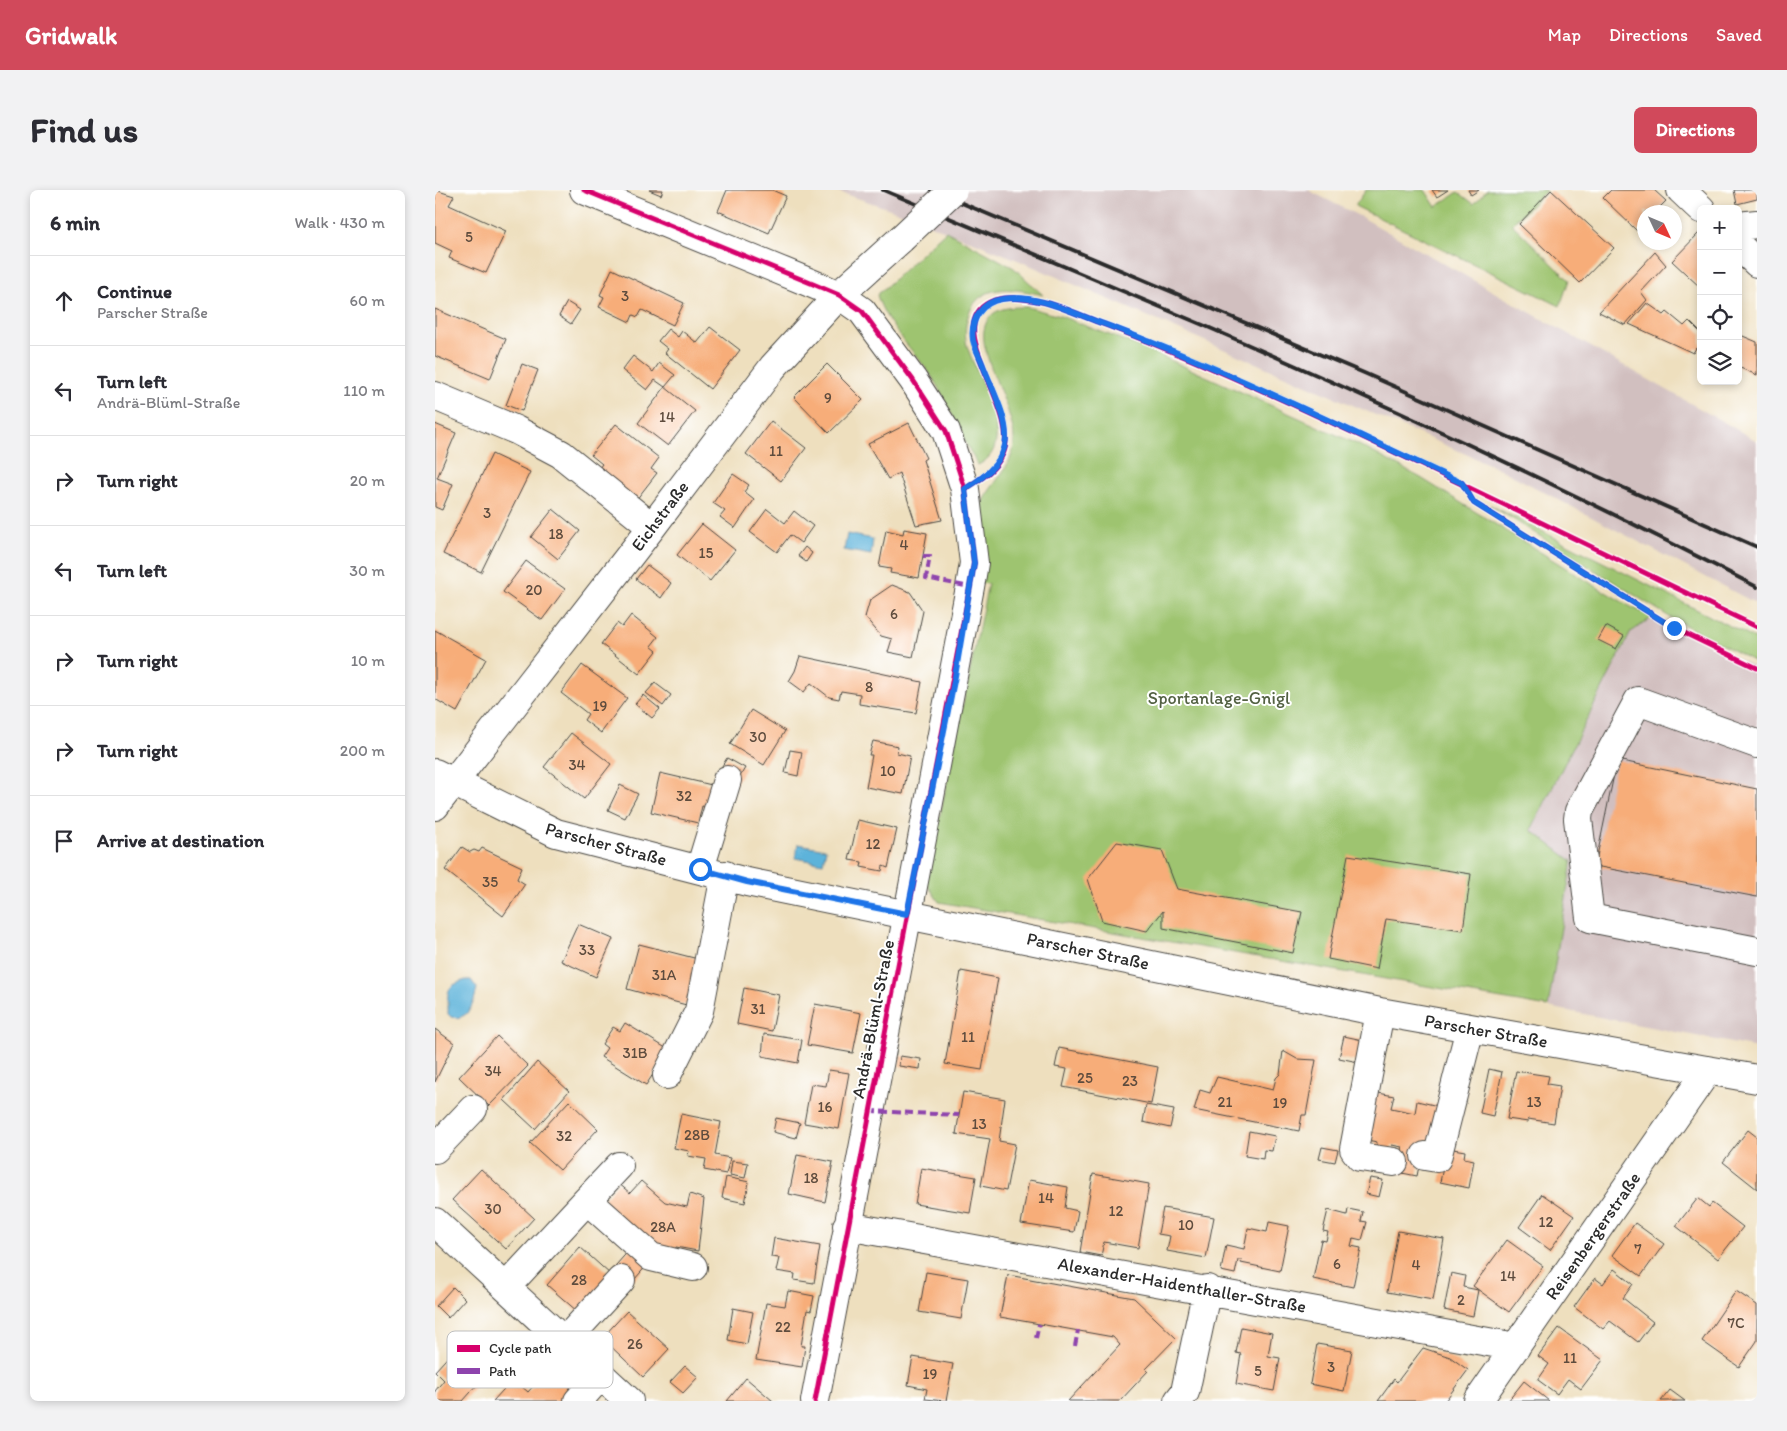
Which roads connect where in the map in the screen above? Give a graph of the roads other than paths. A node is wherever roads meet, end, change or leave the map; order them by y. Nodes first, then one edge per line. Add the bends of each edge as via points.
1 (583, 190) edge
2 (953, 190) edge
3 (1681, 190) edge
4 (1697, 205) edge
5 (1757, 224) edge
6 (1742, 226) edge
7 (1742, 249) edge
8 (1757, 263) edge
9 (839, 296) junction
10 (435, 396) edge
11 (652, 527) junction
12 (1757, 744) edge
13 (444, 778) edge
14 (727, 780) dead end
15 (435, 806) edge
16 (712, 872) junction
17 (907, 914) junction
18 (1757, 951) edge
19 (1380, 1012) junction
20 (1469, 1028) junction
21 (1708, 1070) junction
22 (667, 1075) dead end
23 (1757, 1079) edge
24 (473, 1109) dead end
25 (435, 1149) edge
26 (1425, 1156) dead end
27 (1394, 1162) dead end
28 (619, 1166) dead end
29 (587, 1200) junction
30 (435, 1222) edge
31 (847, 1226) junction
32 (693, 1267) dead end
33 (621, 1280) dead end
34 (505, 1288) junction
35 (1207, 1289) junction
36 (552, 1331) edge
37 (574, 1331) edge
38 (1516, 1347) junction
39 (613, 1386) edge
40 (590, 1388) edge
41 (578, 1401) edge
42 (629, 1401) edge
43 (815, 1401) edge
44 (1178, 1401) edge
45 (1478, 1401) edge

1 - 9 street, Andrä-Blüml-Straße
2 - 9 street, Eichstraße, bridge
3 - 4 street
5 - 6 street
7 - 8 street
9 - 11 street, Eichstraße via 773,366
9 - 17 street, Andrä-Blüml-Straße via 862,311 946,431 965,489 974,563 955,676
10 - 11 street via 516,430 561,454
11 - 13 street, Eichstraße
12 - 18 street via 1638,701 1579,810 1578,819 1590,918
13 - 15 street, Eichstraße
13 - 16 street, Parscher Straße via 556,834
14 - 16 street
16 - 17 street, Parscher Straße
16 - 22 street via 699,1011
17 - 19 street, Parscher Straße
17 - 31 street, Andrä-Blüml-Straße
19 - 20 street, Parscher Straße
19 - 27 street via 1354,1149 1360,1157
20 - 21 street, Parscher Straße
20 - 26 street via 1437,1158
21 - 23 street, Parscher Straße
21 - 38 street, Reisenbergerstraße
24 - 25 street
28 - 29 street
29 - 32 street via 651,1256
29 - 34 street
30 - 34 street
31 - 35 street, Alexander-Haidenthaller-Straße
31 - 43 street, Andrä-Blüml-Straße
33 - 37 street
34 - 36 street
35 - 38 street, Alexander-Haidenthaller-Straße
35 - 44 street via 1185,1392
38 - 45 street, Reisenbergerstraße
39 - 42 street
40 - 41 street

